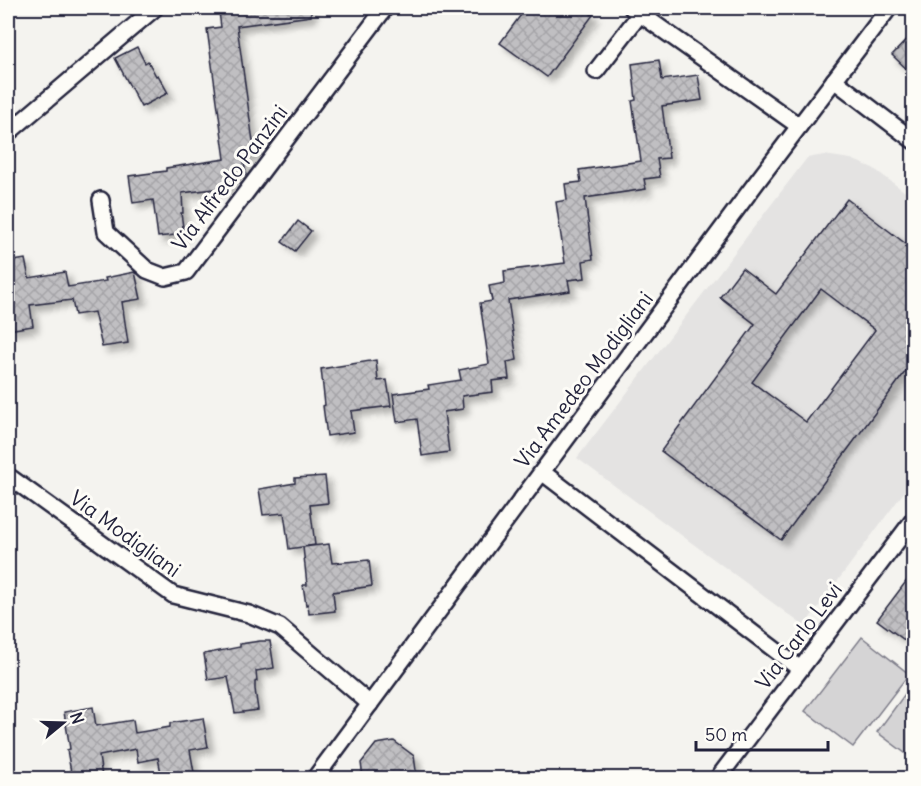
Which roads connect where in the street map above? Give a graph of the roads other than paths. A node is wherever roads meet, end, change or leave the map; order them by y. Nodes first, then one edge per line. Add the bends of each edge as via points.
1 (155, 8) edge
2 (386, 8) edge
3 (889, 8) edge
4 (636, 11) edge
5 (596, 70) dead end
6 (834, 80) junction
7 (799, 126) junction
8 (8, 133) edge
9 (914, 141) edge
10 (101, 200) dead end
11 (542, 472) junction
12 (11, 478) dead end
13 (914, 519) edge
14 (800, 669) junction
15 (370, 704) junction
16 (315, 778) edge
17 (718, 778) edge

1 - 8 street
2 - 10 street, Via Alfredo Panzini via 186,272 165,277 147,270 106,232
3 - 6 street, Via Amedeo Modigliani
4 - 5 street
4 - 7 street
6 - 7 street, Via Amedeo Modigliani
6 - 9 street
7 - 11 street, Via Amedeo Modigliani
11 - 14 street
11 - 15 street, Via Amedeo Modigliani
12 - 15 street, Via Modigliani via 173,595 249,614 280,627
13 - 14 street, Via Carlo Levi
14 - 17 street, Via Carlo Levi
15 - 16 street, Via Amedeo Modigliani

